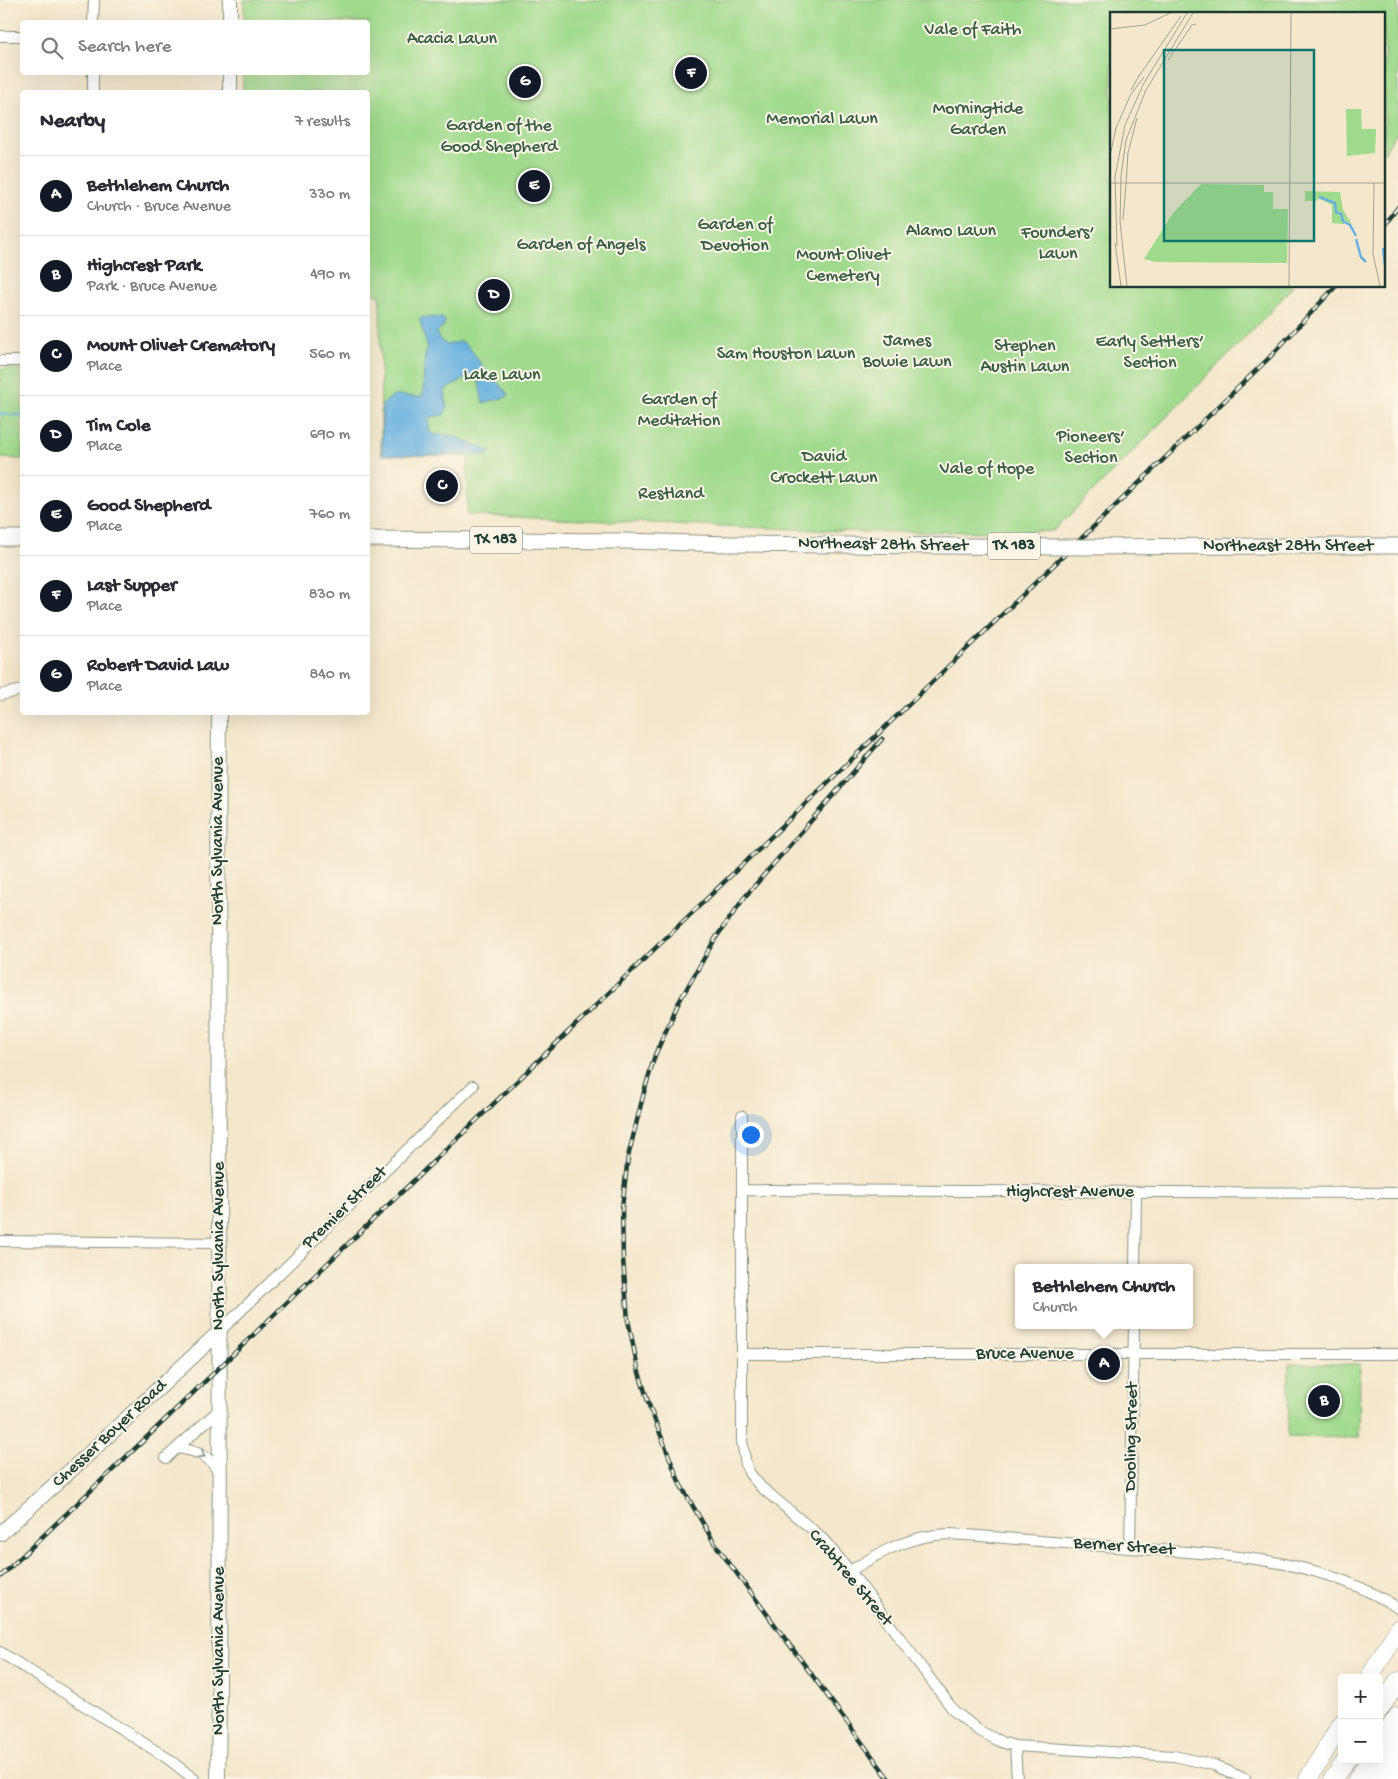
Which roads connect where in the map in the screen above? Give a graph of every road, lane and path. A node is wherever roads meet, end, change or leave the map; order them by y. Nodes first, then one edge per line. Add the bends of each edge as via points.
1 (94, 0) edge
2 (230, 0) edge
3 (93, 20) edge
4 (230, 20) edge
5 (0, 36) edge
6 (20, 36) edge
7 (93, 75) edge
8 (230, 75) edge
9 (94, 90) edge
10 (230, 90) edge
11 (0, 361) edge
12 (20, 361) edge
13 (0, 538) edge
14 (20, 538) edge
15 (370, 539) edge
16 (1398, 546) edge
17 (20, 690) edge
18 (0, 695) edge
19 (219, 715) edge
20 (472, 1086) dead end
21 (742, 1116) dead end
22 (742, 1190) junction
23 (1136, 1193) junction
24 (1398, 1193) edge
25 (0, 1241) edge
26 (218, 1243) junction
27 (1135, 1264) edge
28 (1134, 1329) edge
29 (219, 1332) junction
30 (742, 1354) junction
31 (1134, 1354) junction
32 (1398, 1354) edge
33 (219, 1410) junction
34 (177, 1448) junction
35 (166, 1458) dead end
36 (219, 1474) junction
37 (0, 1534) edge
38 (1130, 1548) junction
39 (850, 1571) junction
40 (1398, 1608) edge
41 (1398, 1622) edge
42 (1398, 1629) edge
43 (0, 1652) edge
44 (1366, 1674) edge
45 (1371, 1674) edge
46 (1398, 1681) edge
47 (1383, 1704) edge
48 (1398, 1716) edge
49 (1338, 1718) edge
50 (1338, 1730) edge
51 (1383, 1739) edge
52 (1398, 1741) edge
53 (1015, 1746) junction
54 (1343, 1764) edge
55 (1367, 1764) edge
56 (1398, 1767) edge
57 (194, 1779) edge
58 (218, 1779) edge
59 (1017, 1779) edge
60 (1245, 1779) edge
61 (1300, 1779) edge
62 (1308, 1779) edge
63 (1333, 1779) edge
64 (1357, 1779) edge
65 (1373, 1779) edge
66 (1390, 1779) edge

1 - 3 street
2 - 4 main road
5 - 6 street
7 - 9 street
8 - 10 main road
11 - 12 street
13 - 14 main road
15 - 16 main road, Northeast 28th Street / TX 183, bridge via 1066,547
17 - 18 street
19 - 26 main road, North Sylvania Avenue
20 - 29 street, Premier Street
21 - 22 street, Crabtree Street
22 - 23 street, Highcrest Avenue
22 - 30 street, Crabtree Street
23 - 24 street, Highcrest Avenue
23 - 27 street
25 - 26 street
26 - 29 main road, North Sylvania Avenue
28 - 31 street, Dooling Street
29 - 33 main road, North Sylvania Avenue
29 - 37 main road, Chesser Boyer Road
30 - 31 street, Bruce Avenue
30 - 39 street, Crabtree Street via 742,1440 750,1474 820,1536
31 - 32 street, Bruce Avenue
31 - 38 street, Dooling Street
33 - 34 street
33 - 36 main road, North Sylvania Avenue
34 - 35 street
34 -> 36 street via 206,1456
36 - 58 main road, North Sylvania Avenue
38 - 39 street, Berner Street via 938,1534 913,1538
38 - 40 street, Berner Street via 1218,1554 1289,1564 1341,1579
39 - 53 street, Crabtree Street via 954,1711 978,1730
41 - 44 main road
42 - 45 highway
43 - 57 street via 167,1758
46 - 47 highway
48 - 51 highway
49 - 61 main road
50 - 62 highway
52 - 65 highway
53 - 59 street
53 - 60 street, Crabtree Street via 1174,1756 1214,1765
54 - 63 highway
55 - 64 highway
56 - 66 highway

